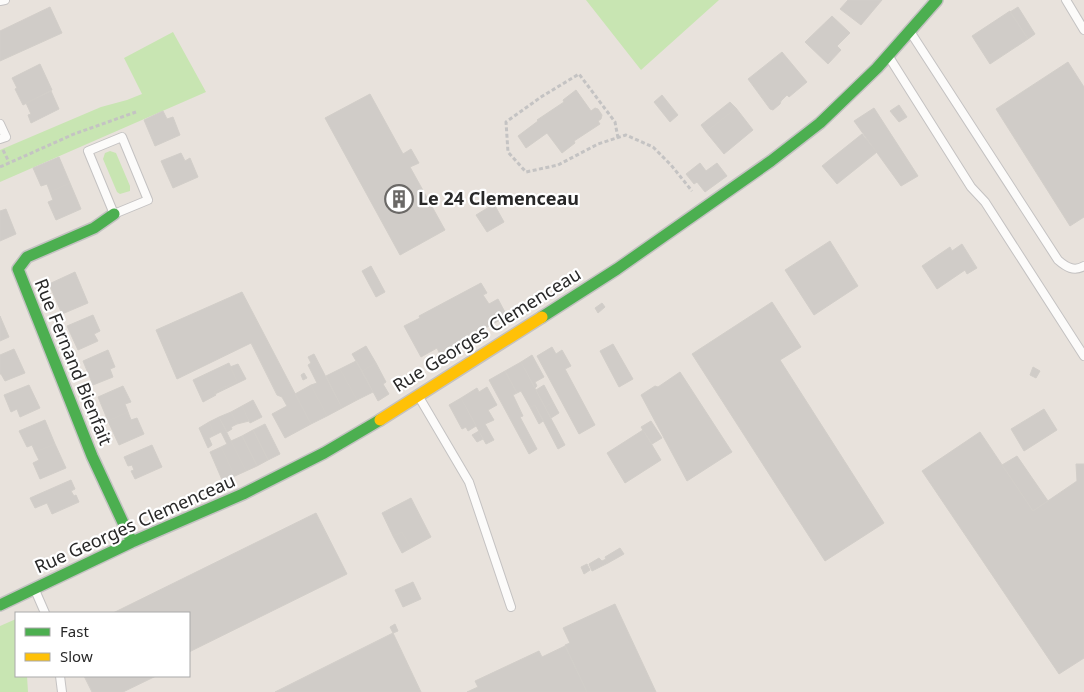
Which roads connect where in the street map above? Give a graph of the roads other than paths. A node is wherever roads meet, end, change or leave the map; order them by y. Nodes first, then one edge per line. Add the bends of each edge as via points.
1 (5, 0) edge
2 (937, 0) edge
3 (1066, 0) edge
4 (0, 1) edge
5 (1084, 30) edge
6 (910, 31) junction
7 (888, 56) junction
8 (0, 124) edge
9 (0, 139) edge
10 (114, 214) junction
11 (1084, 266) edge
12 (1084, 356) edge
13 (418, 394) junction
14 (132, 542) junction
15 (34, 588) junction
16 (0, 605) edge
17 (511, 606) dead end
18 (45, 612) edge
19 (60, 677) edge
20 (62, 692) edge

1 - 4 lane
2 - 6 street, Rue Georges Clemenceau
3 - 5 lane
6 - 7 street, Rue Georges Clemenceau
6 - 11 lane via 1058,260 1068,268
7 - 12 lane
7 - 13 street, Rue Georges Clemenceau via 820,123 771,161 617,269
8 - 9 lane via 6,137
10 - 10 lane via 88,151 122,137 148,200
10 - 14 street, Rue Fernand Bienfait via 94,228 27,257 18,269 92,456
13 - 14 street, Rue Georges Clemenceau via 309,461 243,494
13 - 17 lane via 469,482
14 - 15 street, Rue Georges Clemenceau
15 - 16 street, Rue Georges Clemenceau
15 - 18 lane
19 - 20 lane

